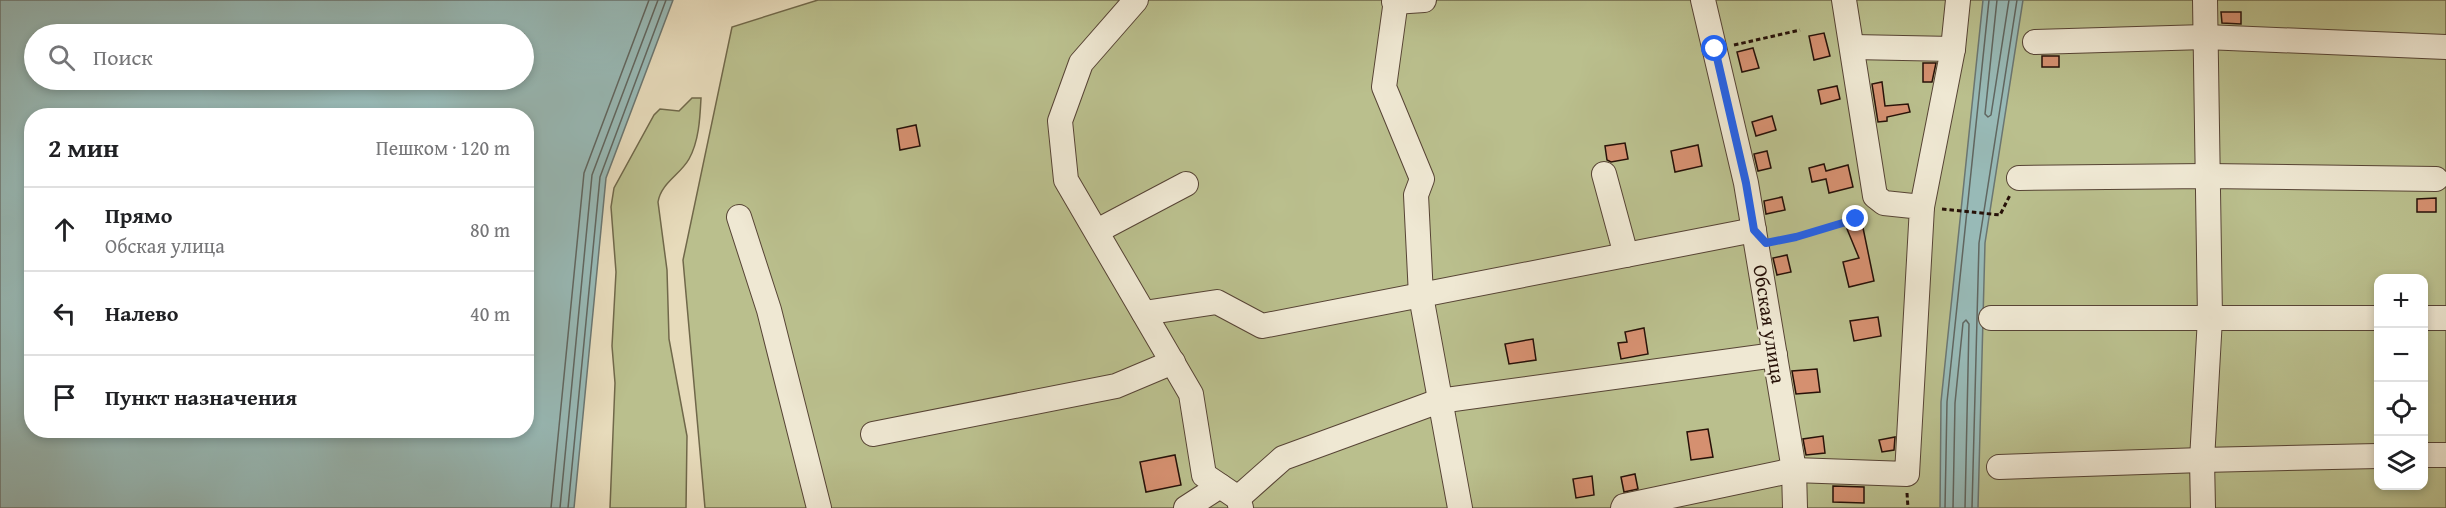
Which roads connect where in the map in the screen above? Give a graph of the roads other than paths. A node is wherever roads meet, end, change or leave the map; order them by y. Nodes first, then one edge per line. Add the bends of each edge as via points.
1 (1136, 0) edge
2 (1424, 0) edge
3 (1703, 0) edge
4 (1844, 0) edge
5 (1958, 0) edge
6 (2205, 0) edge
7 (1395, 1) edge
8 (2205, 37) junction
9 (2035, 42) dead end
10 (1853, 47) junction
11 (2446, 47) edge
12 (1953, 49) junction
13 (1604, 174) dead end
14 (2207, 176) junction
15 (2019, 178) dead end
16 (2436, 179) dead end
17 (1185, 184) dead end
18 (1922, 207) junction
19 (739, 217) dead end
20 (1754, 230) junction
21 (1096, 231) junction
22 (1626, 255) junction
23 (1421, 296) junction
24 (1144, 313) junction
25 (1992, 318) dead end
26 (2210, 318) junction
27 (2374, 318) edge
28 (2428, 318) edge
29 (2446, 318) edge
30 (1775, 355) junction
31 (1173, 362) junction
32 (1439, 402) junction
33 (873, 434) dead end
34 (2428, 455) edge
35 (2446, 455) edge
36 (2374, 456) edge
37 (2202, 459) junction
38 (1999, 467) dead end
39 (1794, 470) junction
40 (1233, 497) edge
41 (819, 508) edge
42 (1186, 508) edge
43 (1460, 508) edge
44 (1623, 508) edge
45 (1795, 508) edge
46 (2203, 508) edge

1 - 21 street via 1081,63 1060,120 1066,180
2 - 7 street
3 - 20 street, Обская улица
4 - 10 street
5 - 12 street
6 - 8 street
7 - 23 street via 1384,87 1422,179 1416,195
8 - 9 street
8 - 11 street
8 - 14 street
10 - 12 street
10 - 18 street via 1875,196 1884,203
12 - 18 street
13 - 22 street
14 - 15 street
14 - 16 street
14 - 26 street
17 - 21 street
18 - 39 street via 1906,474
19 - 41 street via 769,310
20 - 22 street
20 - 30 street, Обская улица
21 - 24 street
22 - 23 street
23 - 24 street via 1262,326 1217,302
23 - 32 street
24 - 31 street
25 - 26 street
26 - 27 street
26 - 37 street
28 - 29 street
30 - 32 street
30 - 39 street, Обская улица
31 - 33 street via 1116,386
31 - 40 street via 1191,394 1204,475
32 - 40 street via 1283,458
32 - 43 street
34 - 35 street
36 - 37 street
37 - 38 street
37 - 46 street
39 - 44 street
39 - 45 street, Обская улица
40 - 42 street

